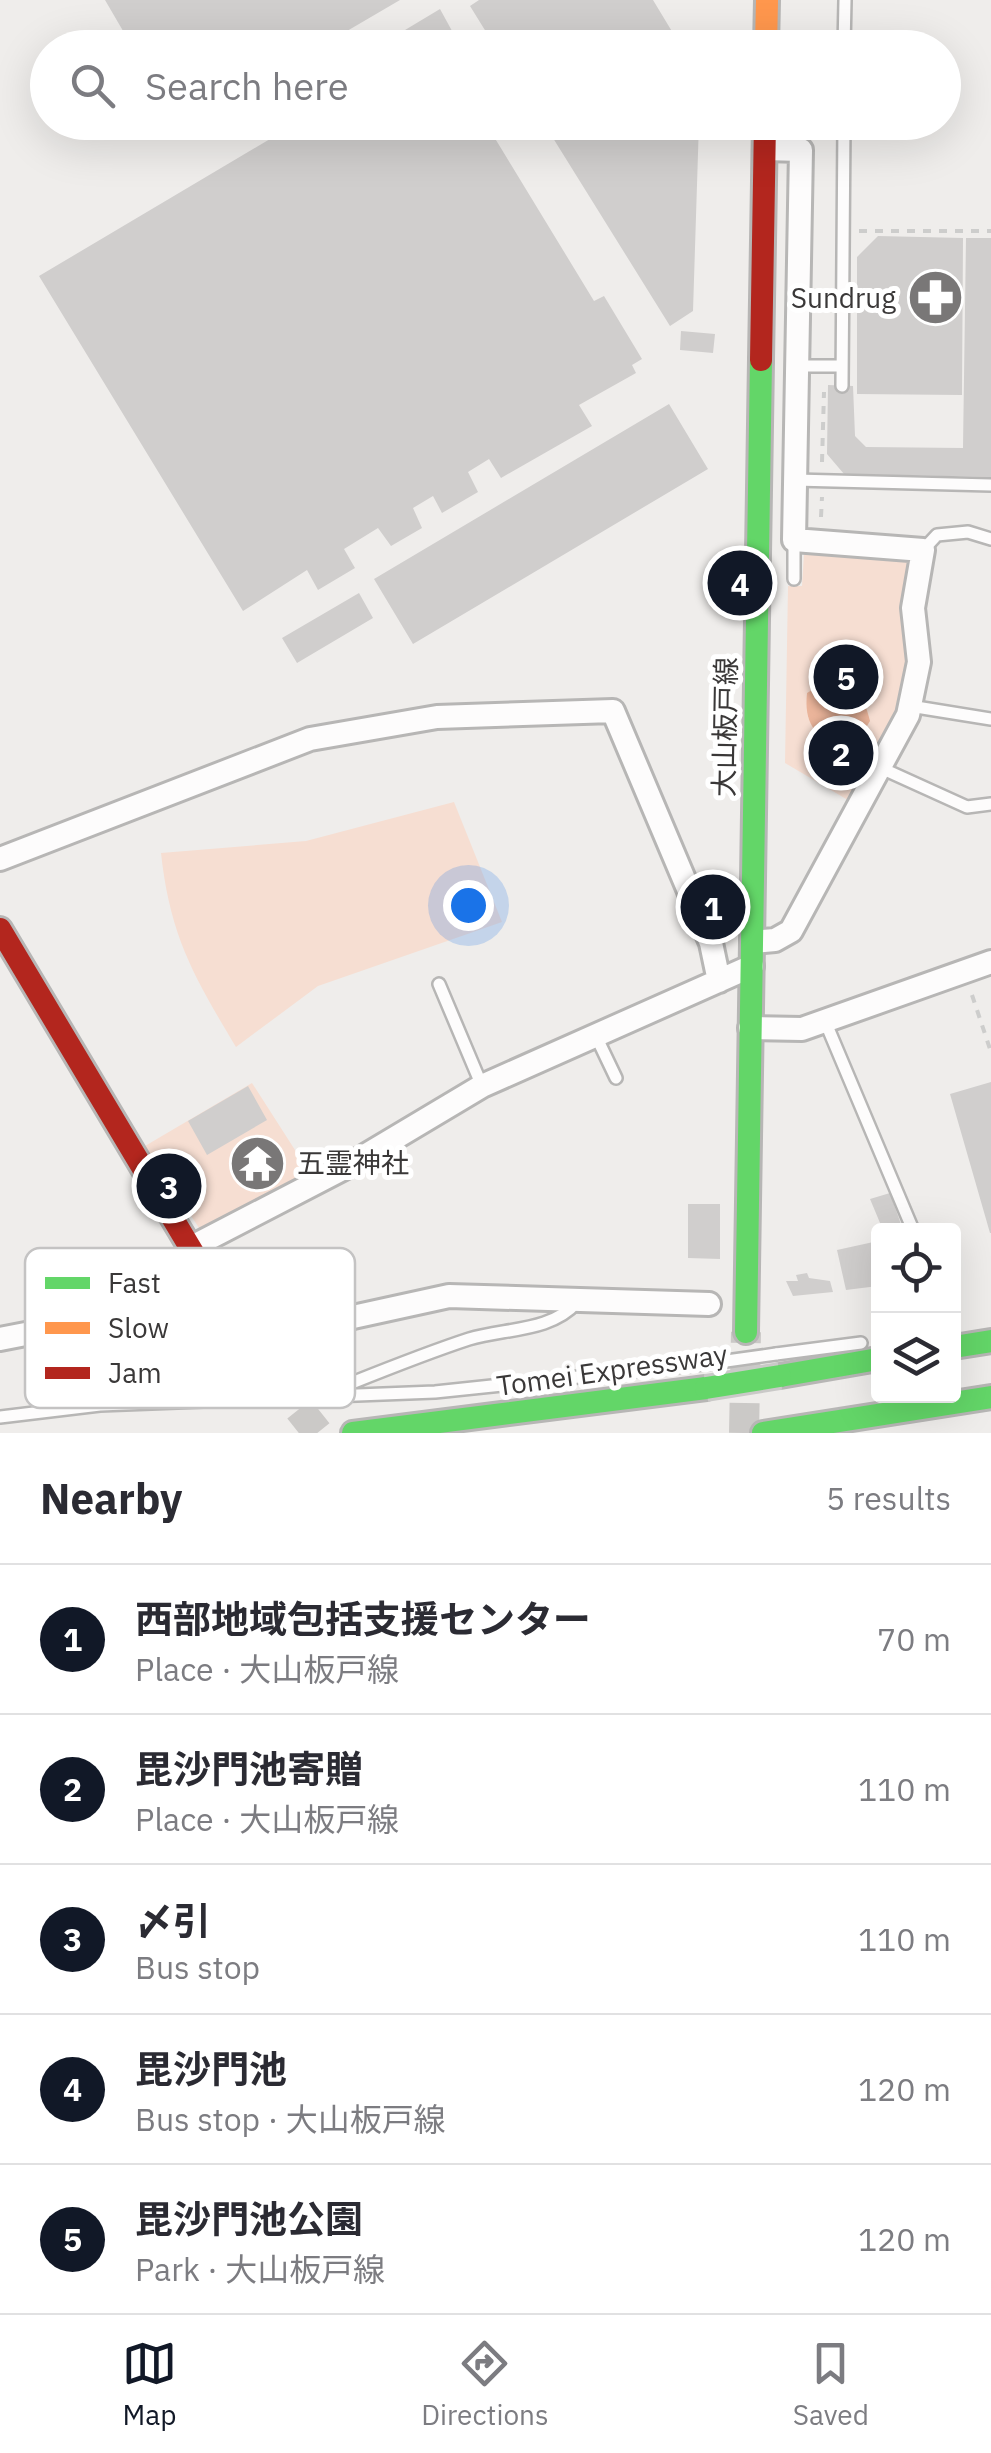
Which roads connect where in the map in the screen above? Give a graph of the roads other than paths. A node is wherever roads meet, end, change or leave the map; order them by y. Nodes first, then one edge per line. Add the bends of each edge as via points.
1 (767, 0) edge
2 (845, 0) edge
3 (766, 30) edge
4 (844, 30) edge
5 (765, 140) edge
6 (844, 140) edge
7 (765, 150) junction
8 (798, 366) junction
9 (842, 366) junction
10 (842, 386) dead end
11 (795, 480) junction
12 (991, 485) edge
13 (991, 538) edge
14 (794, 540) junction
15 (923, 550) junction
16 (794, 579) dead end
17 (910, 706) junction
18 (991, 719) edge
19 (881, 768) junction
20 (991, 804) edge
21 (0, 858) edge
22 (0, 929) edge
23 (752, 942) junction
24 (991, 962) edge
25 (752, 966) junction
26 (718, 981) junction
27 (439, 984) dead end
28 (825, 1021) junction
29 (750, 1028) junction
30 (595, 1034) junction
31 (616, 1078) dead end
32 (482, 1086) junction
33 (911, 1223) edge
34 (191, 1248) edge
35 (207, 1248) edge
36 (577, 1302) junction
37 (709, 1304) dead end
38 (355, 1317) edge
39 (746, 1332) tunnel mouth
40 (25, 1334) edge
41 (0, 1338) edge
42 (961, 1338) edge
43 (991, 1339) edge
44 (871, 1344) edge
45 (961, 1345) edge
46 (871, 1359) edge
47 (778, 1365) junction
48 (355, 1382) edge
49 (355, 1397) edge
50 (991, 1398) edge
51 (75, 1408) edge
52 (0, 1417) edge
53 (771, 1432) edge
54 (352, 1433) edge
55 (864, 1433) edge

1 - 3 main road
2 - 4 lane
5 - 7 main road, 大山板戸線
6 - 9 lane
7 - 8 street via 800,150
7 - 23 main road, 大山板戸線
8 - 9 lane
8 - 11 street
9 - 10 lane
11 - 12 lane
11 - 14 street
13 - 15 lane via 950,533 928,540
14 - 15 street
14 - 16 lane
15 - 17 street via 913,608 919,662
17 - 18 lane
17 - 19 street
19 - 20 lane via 967,806
19 - 23 street via 791,930
21 - 26 street via 310,738 438,717 612,710 710,943
22 - 34 main road
23 - 25 main road, 大山板戸線
24 - 28 street
25 - 26 street
25 - 29 main road, 大山板戸線
26 - 30 street
27 - 32 lane
28 - 29 street via 802,1029
28 - 33 lane
29 - 39 main road, 大山板戸線
30 - 31 lane
30 - 32 street
32 - 35 street
36 - 37 street
36 - 38 street via 449,1296
36 - 48 lane via 538,1325 473,1338
40 - 41 street
42 - 43 lane
43 - 45 main road
44 - 47 lane
46 - 47 main road, Tomei Expressway
47 - 49 lane, bridge via 712,1363
47 - 54 main road, Tomei Expressway, bridge via 706,1388
50 - 53 main road
50 - 55 lane
51 - 52 lane

